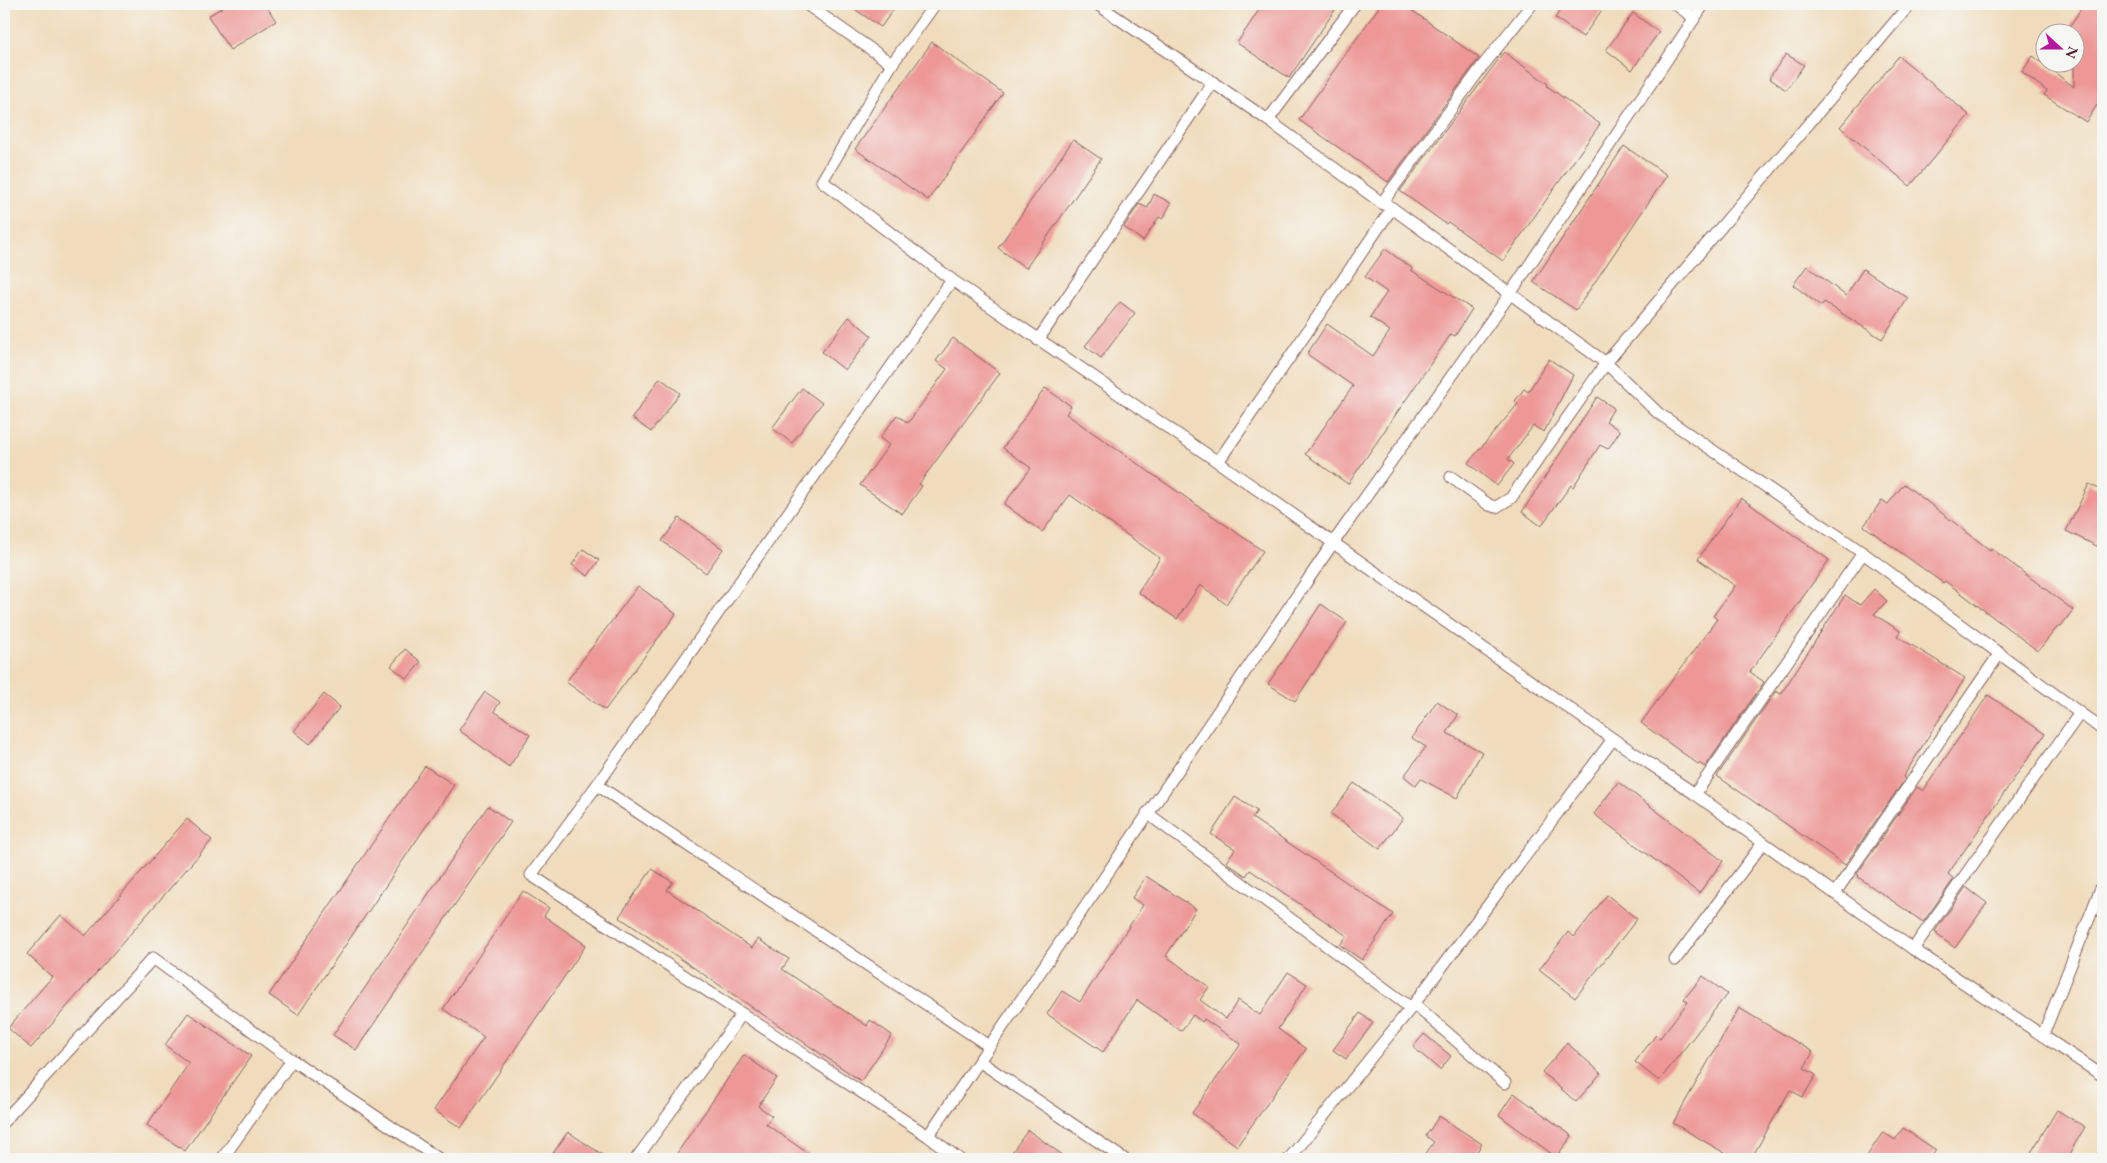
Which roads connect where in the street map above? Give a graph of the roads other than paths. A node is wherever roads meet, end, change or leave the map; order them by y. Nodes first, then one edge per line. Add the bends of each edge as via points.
1 (806, 4) edge
2 (935, 4) edge
3 (1097, 4) edge
4 (1355, 4) edge
5 (1532, 4) edge
6 (1674, 4) edge
7 (1704, 4) edge
8 (1910, 4) edge
9 (1693, 17) junction
10 (892, 64) junction
11 (1212, 82) junction
12 (1268, 120) junction
13 (1387, 205) junction
14 (952, 280) junction
15 (1510, 294) junction
16 (1038, 340) junction
17 (1606, 363) junction
18 (1218, 462) junction
19 (1450, 477) dead end
20 (1333, 543) junction
21 (1863, 553) junction
22 (2000, 653) junction
23 (2080, 713) junction
24 (2103, 730) edge
25 (1613, 739) junction
26 (597, 785) junction
27 (1695, 794) junction
28 (1147, 813) junction
29 (1763, 843) junction
30 (2103, 883) edge
31 (1836, 893) junction
32 (1913, 948) junction
33 (1675, 960) dead end
34 (1412, 1006) junction
35 (742, 1014) junction
36 (2043, 1035) junction
37 (989, 1046) junction
38 (292, 1060) junction
39 (979, 1061) junction
40 (2103, 1076) edge
41 (1504, 1082) dead end
42 (4, 1121) edge
43 (928, 1136) junction
44 (222, 1159) edge
45 (439, 1159) edge
46 (636, 1159) edge
47 (959, 1159) edge
48 (1124, 1159) edge
49 (1289, 1159) edge

1 - 10 lane
2 - 10 lane
3 - 11 lane
4 - 12 lane
5 - 13 lane via 1481,68
6 - 9 lane
7 - 9 lane
8 - 17 lane
9 - 15 lane
10 - 14 lane via 822,181
11 - 12 lane
11 - 16 lane
12 - 13 lane
13 - 15 lane
13 - 18 lane
14 - 16 lane
14 - 26 lane
15 - 17 lane
15 - 20 lane
16 - 18 lane
17 - 19 lane via 1504,504 1489,505
17 - 21 lane via 1658,413
18 - 20 lane
20 - 25 lane
20 - 28 lane
21 - 22 lane
21 - 27 lane
22 - 23 lane
22 - 31 lane
23 - 24 lane
23 - 32 lane
25 - 27 lane
25 - 34 lane
26 - 35 lane via 531,875
26 - 37 lane
27 - 29 lane
28 - 34 lane
28 - 37 lane
29 - 31 lane
29 - 33 lane
30 - 36 lane
31 - 32 lane
32 - 36 lane
34 - 41 lane
34 - 49 lane
35 - 43 lane
35 - 46 lane
36 - 40 lane
37 - 39 lane
38 - 42 lane via 153,958
38 - 44 lane
38 - 45 lane
39 - 43 lane
39 - 48 lane
43 - 47 lane

